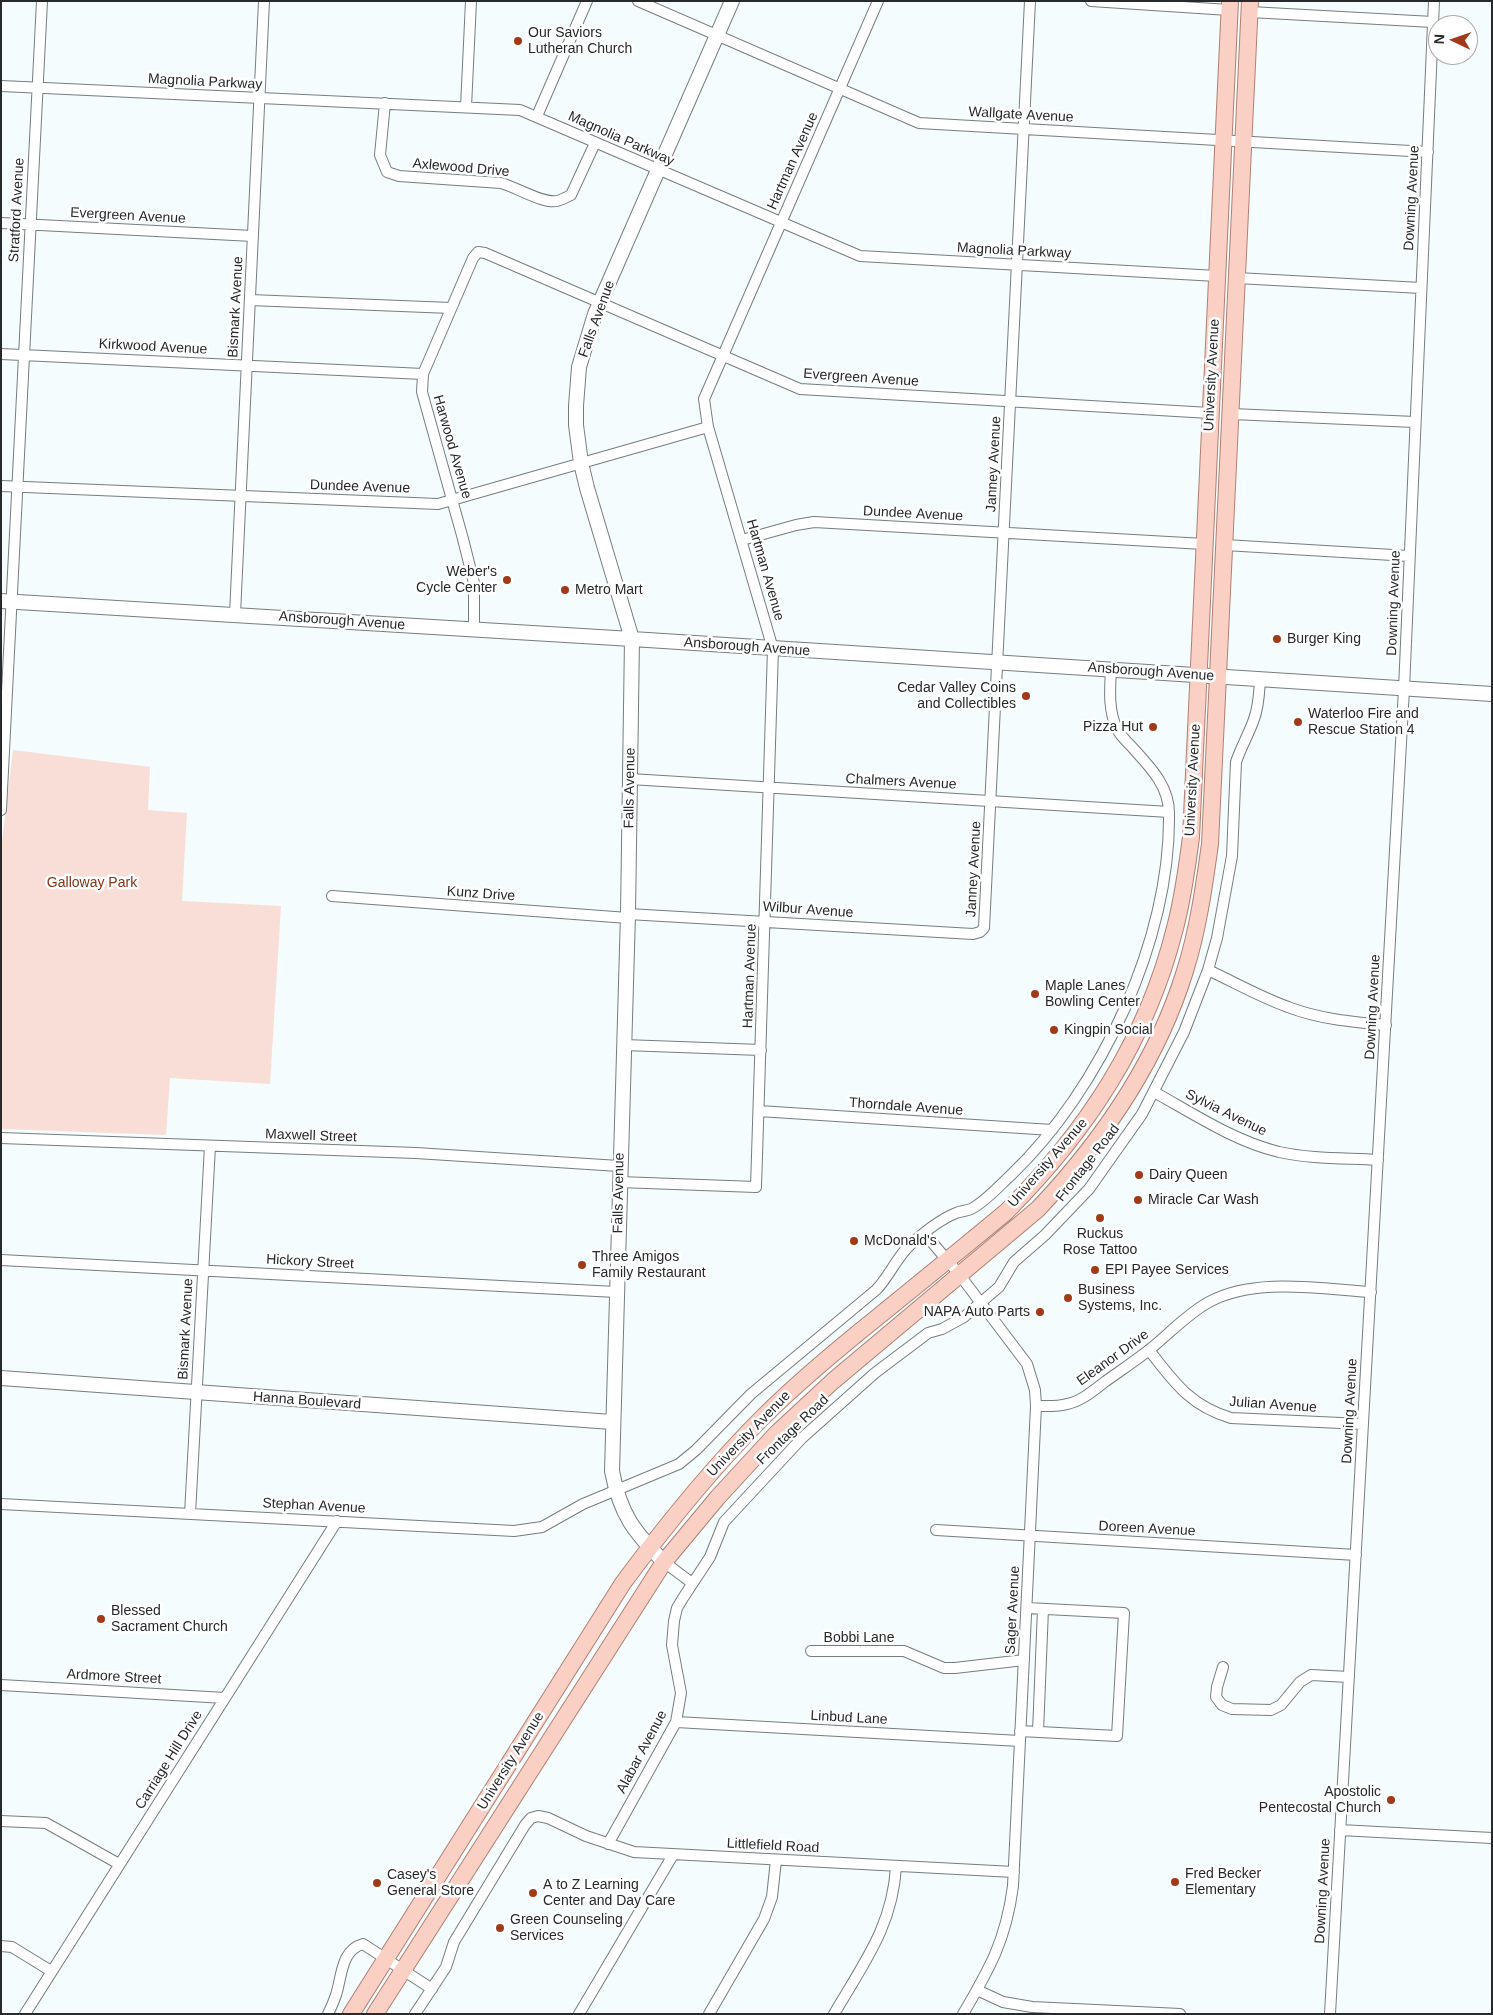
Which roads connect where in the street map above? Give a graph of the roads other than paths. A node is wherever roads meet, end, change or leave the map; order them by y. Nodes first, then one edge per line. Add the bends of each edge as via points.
1 (42, 1) edge
2 (264, 1) edge
3 (472, 1) edge
4 (587, 1) edge
5 (638, 1) edge
6 (732, 1) edge
7 (878, 1) edge
8 (1030, 1) edge
9 (1091, 1) edge
10 (1434, 1) edge
11 (1229, 6) edge
12 (1250, 7) edge
13 (1433, 15) edge
14 (1428, 22) edge
15 (717, 36) junction
16 (1431, 65) edge
17 (1, 86) edge
18 (37, 88) junction
19 (839, 89) junction
20 (259, 98) junction
21 (385, 103) junction
22 (466, 107) junction
23 (537, 116) junction
24 (1024, 129) junction
25 (1223, 141) junction
26 (1243, 142) junction
27 (594, 143) junction
28 (1428, 152) junction
29 (659, 170) junction
30 (781, 222) junction
31 (1, 224) edge
32 (30, 225) junction
33 (253, 236) junction
34 (478, 252) joint
35 (1017, 265) junction
36 (1217, 276) junction
37 (1237, 278) junction
38 (1421, 288) junction
39 (250, 300) junction
40 (601, 302) junction
41 (451, 308) junction
42 (1, 354) edge
43 (24, 355) junction
44 (723, 355) junction
45 (247, 366) junction
46 (423, 374) junction
47 (1010, 400) junction
48 (1210, 413) junction
49 (1232, 414) junction
50 (1415, 422) junction
51 (708, 427) junction
52 (581, 463) junction
53 (1, 486) edge
54 (17, 487) junction
55 (242, 496) junction
56 (453, 500) junction
57 (1004, 533) junction
58 (742, 540) junction
59 (1204, 544) junction
60 (1224, 545) junction
61 (1409, 556) junction
62 (6, 601) edge
63 (235, 614) junction
64 (474, 630) junction
65 (632, 639) junction
66 (773, 649) junction
67 (998, 662) junction
68 (1111, 669) junction
69 (1198, 676) junction
70 (1219, 677) junction
71 (1260, 680) junction
72 (1404, 689) junction
73 (1492, 694) edge
74 (630, 779) junction
75 (769, 788) junction
76 (991, 801) junction
77 (1, 810) edge
78 (1169, 812) junction
79 (332, 896) dead end
80 (628, 916) junction
81 (765, 921) junction
82 (984, 928) joint
83 (1208, 970) junction
84 (1386, 1025) junction
85 (624, 1045) junction
86 (761, 1050) junction
87 (1154, 1092) junction
88 (759, 1111) junction
89 (1052, 1130) junction
90 (1, 1138) edge
91 (210, 1146) junction
92 (1378, 1160) junction
93 (619, 1166) junction
94 (619, 1182) junction
95 (924, 1234) junction
96 (1, 1260) edge
97 (947, 1260) junction
98 (203, 1270) junction
99 (959, 1274) junction
100 (616, 1292) junction
101 (1371, 1292) junction
102 (980, 1304) junction
103 (1148, 1350) junction
104 (1, 1378) edge
105 (197, 1393) junction
106 (1036, 1406) junction
107 (612, 1422) junction
108 (1363, 1424) junction
109 (616, 1489) junction
110 (1, 1504) edge
111 (190, 1514) junction
112 (337, 1521) junction
113 (936, 1530) dead end
114 (1030, 1536) junction
115 (650, 1547) junction
116 (1356, 1555) junction
117 (664, 1562) junction
118 (692, 1583) junction
119 (1026, 1608) junction
120 (1043, 1609) junction
121 (811, 1652) dead end
122 (1024, 1660) junction
123 (1224, 1666) dead end
124 (1349, 1677) junction
125 (1, 1685) edge
126 (224, 1698) junction
127 (676, 1722) junction
128 (1038, 1732) junction
129 (1020, 1736) junction
130 (1, 1821) edge
131 (1340, 1830) junction
132 (1492, 1838) edge
133 (608, 1844) junction
134 (673, 1855) junction
135 (776, 1860) junction
136 (119, 1864) junction
137 (896, 1866) junction
138 (1014, 1872) junction
139 (1, 1946) edge
140 (386, 1958) junction
141 (402, 1970) junction
142 (50, 1971) junction
143 (432, 1989) junction
144 (978, 1990) junction
145 (25, 2014) edge
146 (328, 2014) edge
147 (351, 2014) edge
148 (376, 2014) edge
149 (415, 2014) edge
150 (579, 2014) edge
151 (709, 2014) edge
152 (834, 2014) edge
153 (963, 2014) edge
154 (1180, 2014) edge
155 (1330, 2014) edge

1 - 18 street, Stratford Avenue
2 - 20 street, Bismark Avenue
3 - 22 street
4 - 23 street
5 - 15 street, Wallgate Avenue
6 - 15 street, Falls Avenue
7 - 19 street, Hartman Avenue
8 - 24 street, Janney Avenue
9 - 11 street
10 - 13 street, Downing Avenue
11 - 25 main road, University Avenue
12 - 14 street
12 - 26 main road, University Avenue
15 - 19 street, Wallgate Avenue
15 - 29 street, Falls Avenue
16 - 28 street, Downing Avenue
17 - 18 street, Magnolia Parkway
18 - 20 street, Magnolia Parkway
18 - 32 street, Stratford Avenue
19 - 24 street, Wallgate Avenue via 919,124
19 - 30 street, Hartman Avenue
20 - 21 street, Magnolia Parkway
20 - 33 street, Bismark Avenue
21 - 22 street, Magnolia Parkway
21 - 27 street, Axlewood Drive via 380,155 387,172 399,176 501,183 547,201 557,201 571,195
22 - 23 street, Magnolia Parkway via 520,110
23 - 27 street, Magnolia Parkway
24 - 25 street, Wallgate Avenue
24 - 35 street, Janney Avenue
25 - 26 street, Wallgate Avenue
25 - 36 main road, University Avenue
26 - 28 street, Wallgate Avenue
26 - 37 main road, University Avenue
27 - 29 street, Magnolia Parkway
28 - 38 street, Downing Avenue
29 - 30 street, Magnolia Parkway
29 - 40 street, Falls Avenue
30 - 35 street, Magnolia Parkway via 860,256
30 - 44 street, Hartman Avenue
31 - 32 street, Evergreen Avenue
32 - 33 street, Evergreen Avenue
32 - 43 street, Stratford Avenue
33 - 39 street, Bismark Avenue
34 - 40 street, Evergreen Avenue
34 - 41 street, Harwood Avenue
35 - 36 street, Magnolia Parkway
35 - 47 street, Janney Avenue
36 - 48 main road, University Avenue
37 - 38 street
37 - 49 main road, University Avenue
38 - 50 street, Downing Avenue
39 - 41 street
39 - 45 street, Bismark Avenue
40 - 44 street, Evergreen Avenue
40 - 52 street, Falls Avenue via 584,349 577,386 576,426
41 - 46 street, Harwood Avenue
42 - 43 street, Kirkwood Avenue
43 - 45 street, Kirkwood Avenue
43 - 54 street, Stratford Avenue
44 - 47 street, Evergreen Avenue via 800,389
44 - 51 street, Hartman Avenue via 704,399
45 - 46 street, Kirkwood Avenue
45 - 55 street, Bismark Avenue
46 - 56 street, Harwood Avenue via 425,410
47 - 48 street, Evergreen Avenue
47 - 57 street, Janney Avenue
48 - 59 main road, University Avenue
49 - 50 street
49 - 60 main road, University Avenue
50 - 61 street, Downing Avenue
51 - 52 street, Dundee Avenue
51 - 58 street, Hartman Avenue
52 - 56 street, Dundee Avenue
52 - 65 street, Falls Avenue
53 - 54 street, Dundee Avenue
54 - 55 street, Dundee Avenue
54 - 62 street, Stratford Avenue
55 - 56 street, Dundee Avenue via 438,504
55 - 63 street, Bismark Avenue
56 - 64 street, Harwood Avenue via 474,583
57 - 58 street, Dundee Avenue via 814,522
57 - 59 street, Dundee Avenue
57 - 67 street, Janney Avenue
58 - 66 street, Hartman Avenue
59 - 69 main road, University Avenue
60 - 61 street
60 - 70 main road, University Avenue
61 - 72 street, Downing Avenue
62 - 63 street, Ansborough Avenue
62 - 77 street, Stratford Avenue
63 - 64 street, Ansborough Avenue
64 - 65 street, Ansborough Avenue
65 - 66 street, Ansborough Avenue
65 - 74 street, Falls Avenue
66 - 67 street, Ansborough Avenue
66 - 75 street, Hartman Avenue
67 - 68 street, Ansborough Avenue
67 - 76 street, Janney Avenue
68 - 69 street, Ansborough Avenue
68 - 78 street via 1113,720 1156,774 1166,795
69 - 70 street, Ansborough Avenue
69 - 97 main road, University Avenue via 1191,837 1182,896 1167,957 1134,1041 1099,1101 1064,1149 1006,1212
70 - 71 street, Ansborough Avenue
70 - 99 main road, University Avenue via 1210,844 1204,891 1185,972 1160,1035 1125,1100 1066,1179 1021,1225
71 - 72 street, Ansborough Avenue
71 - 83 street, Frontage Road via 1254,720 1236,762 1232,856
72 - 73 street, Ansborough Avenue
72 - 84 street, Downing Avenue
74 - 75 street, Chalmers Avenue
74 - 80 street, Falls Avenue
75 - 76 street, Chalmers Avenue
75 - 81 street, Hartman Avenue
76 - 78 street, Chalmers Avenue
76 - 82 street, Janney Avenue
78 - 89 street via 1161,893 1137,978 1091,1074
79 - 80 street, Kunz Drive
80 - 81 street, Wilbur Avenue
80 - 85 street, Falls Avenue
81 - 82 street, Wilbur Avenue via 973,934
81 - 86 street, Hartman Avenue
83 - 84 street via 1306,1013
83 - 87 street, Frontage Road via 1184,1032
84 - 92 street, Downing Avenue
85 - 86 street
85 - 93 street, Falls Avenue
86 - 88 street, Hartman Avenue
87 - 92 street, Sylvia Avenue via 1229,1133 1262,1147 1296,1155
87 - 102 street, Frontage Road via 1130,1133 1089,1190 1014,1262 999,1287
88 - 89 street, Thorndale Avenue
88 - 94 street, Hartman Avenue via 756,1187
89 - 95 street via 982,1201 971,1209 945,1218
90 - 91 street, Maxwell Street
91 - 93 street, Maxwell Street via 420,1153
91 - 98 street, Bismark Avenue
92 - 101 street, Downing Avenue
93 - 94 street, Falls Avenue
94 - 100 street, Falls Avenue
95 - 97 street, Sager Avenue
95 - 109 street via 901,1256 876,1290 751,1394 688,1458 668,1470
96 - 98 street, Hickory Street
97 - 99 street, Sager Avenue
97 - 115 main road, University Avenue via 822,1362 762,1418 701,1484
98 - 100 street, Hickory Street
98 - 105 street, Bismark Avenue
99 - 102 street, Sager Avenue
99 - 117 main road, University Avenue via 777,1433 718,1496
100 - 107 street, Falls Avenue
101 - 103 street, Eleanor Drive via 1275,1287 1241,1290 1193,1312
101 - 108 street, Downing Avenue
102 - 106 street, Sager Avenue via 1027,1364
102 - 118 street, Frontage Road via 964,1317 915,1342 802,1438 724,1522 710,1557
103 - 106 street, Eleanor Drive via 1077,1401 1059,1406
103 - 108 street, Julian Avenue via 1179,1387 1197,1404 1213,1413 1231,1418
104 - 105 street, Hanna Boulevard
105 - 107 street, Hanna Boulevard
105 - 111 street, Bismark Avenue
106 - 114 street, Sager Avenue
107 - 109 street, Falls Avenue via 612,1471
108 - 116 street, Downing Avenue
109 - 112 street, Stephan Avenue via 556,1521 528,1530
109 - 115 street, Falls Avenue via 628,1520
110 - 111 street, Stephan Avenue
111 - 112 street, Stephan Avenue
112 - 126 street, Carriage Hill Drive
113 - 114 street, Doreen Avenue
114 - 116 street, Doreen Avenue
114 - 119 street, Sager Avenue
115 - 117 street, Falls Avenue
115 - 140 main road, University Avenue
116 - 124 street, Downing Avenue
117 - 118 street, Falls Avenue
117 - 141 main road, University Avenue
118 - 127 street, Alabar Avenue via 677,1608 672,1634 681,1693
119 - 120 street
119 - 122 street, Sager Avenue
120 - 128 street
120 - 128 street, Linbud Lane via 1124,1613 1117,1736
121 - 122 street, Bobbi Lane via 904,1651 944,1668
122 - 129 street, Sager Avenue
123 - 124 street via 1216,1697 1232,1710 1271,1710 1281,1705 1300,1682 1311,1675
124 - 131 street, Downing Avenue
125 - 126 street, Ardmore Street
126 - 136 street, Carriage Hill Drive
127 - 129 street, Linbud Lane
127 - 133 street, Alabar Avenue
128 - 129 street, Linbud Lane
129 - 138 street, Sager Avenue
130 - 136 street via 46,1823
131 - 132 street
131 - 155 street, Downing Avenue
133 - 134 street, Littlefield Road via 634,1852
133 - 143 street, Littlefield Road via 548,1818 531,1818 454,1942 446,1967
134 - 135 street, Littlefield Road
134 - 150 street
135 - 137 street, Littlefield Road
135 - 151 street via 772,1898 764,1919
136 - 142 street, Carriage Hill Drive
137 - 138 street, Littlefield Road
137 - 152 street via 884,1925
138 - 144 street, Sager Avenue via 1004,1932
139 - 142 street via 12,1947
140 - 141 street
140 - 146 street via 363,1944 354,1946 345,1961
140 - 147 main road, University Avenue
141 - 143 street
141 - 148 main road, University Avenue
142 - 145 street, Carriage Hill Drive
143 - 149 street
144 - 153 street, Sager Avenue
144 - 154 street via 1003,2002 1032,2007

